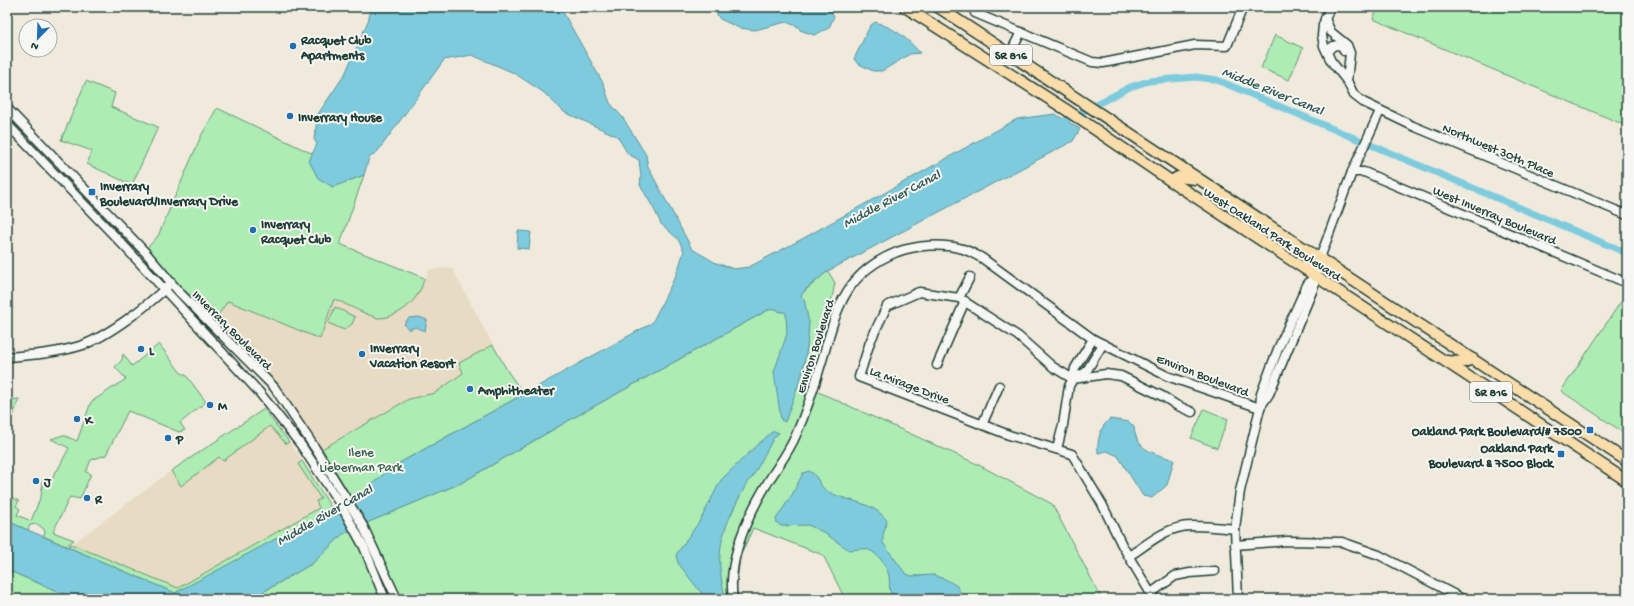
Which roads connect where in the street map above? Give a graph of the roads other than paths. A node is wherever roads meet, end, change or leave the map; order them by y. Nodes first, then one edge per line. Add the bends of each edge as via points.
1 (905, 7) edge
2 (938, 7) edge
3 (1243, 7) edge
4 (1330, 7) edge
5 (975, 13) dead end
6 (1325, 19) junction
7 (1021, 32) junction
8 (1327, 52) junction
9 (1010, 54) junction
10 (1348, 60) junction
11 (1347, 81) junction
12 (7, 108) edge
13 (1380, 111) junction
14 (7, 124) edge
15 (1352, 172) junction
16 (1199, 179) junction
17 (1171, 181) junction
18 (1627, 216) edge
19 (1320, 258) junction
20 (1315, 275) junction
21 (970, 277) dead end
22 (172, 283) junction
23 (1627, 283) edge
24 (164, 290) junction
25 (962, 299) junction
26 (1093, 339) junction
27 (1103, 344) junction
28 (7, 357) edge
29 (1473, 359) junction
30 (1444, 361) junction
31 (937, 365) dead end
32 (1489, 370) junction
33 (1460, 371) junction
34 (1073, 379) junction
35 (999, 386) dead end
36 (1260, 408) junction
37 (1192, 412) dead end
38 (982, 425) junction
39 (1608, 448) junction
40 (1057, 449) junction
41 (1580, 450) junction
42 (1627, 462) edge
43 (1607, 468) junction
44 (1627, 481) edge
45 (1235, 529) junction
46 (1235, 545) junction
47 (1129, 556) junction
48 (1215, 572) dead end
49 (1152, 596) edge
50 (385, 599) edge
51 (397, 599) edge
52 (733, 599) edge
53 (1238, 599) edge
54 (1463, 599) edge

1 - 17 main road, West Oakland Park Boulevard / SR 816 via 1096,129
2 - 9 main road, West Oakland Park Boulevard / SR 816
3 - 7 street via 1227,46 1195,45 1103,63 1092,62
4 - 6 street
5 - 7 street
6 - 8 street via 1322,36
6 - 10 street via 1331,32 1349,49
7 - 9 street
8 - 10 street via 1332,46 1338,45 1343,47
8 - 11 street via 1331,62
9 - 16 main road, West Oakland Park Boulevard / SR 816
10 - 11 street
11 - 13 street, Northwest 30th Place via 1354,95
12 - 22 street, Inverrary Boulevard
13 - 15 street
13 - 18 street, Northwest 30th Place
14 - 24 street, Inverrary Boulevard
15 - 19 street
15 - 23 street, West Inverray Boulevard via 1364,172
16 - 17 main road via 1186,176
16 - 19 main road, West Oakland Park Boulevard / SR 816
17 - 20 main road, West Oakland Park Boulevard / SR 816
19 - 20 street
19 - 29 main road, West Oakland Park Boulevard / SR 816
20 - 30 main road, West Oakland Park Boulevard / SR 816
20 - 36 street via 1313,289 1282,365
21 - 25 street
22 - 24 street
22 - 51 street, Inverrary Boulevard via 274,387 364,526
24 - 28 street via 124,321 82,345 58,352
24 - 50 street, Inverrary Boulevard via 259,392 301,445 342,507 364,547
25 - 31 street
25 - 34 street, La Mirage Drive via 1018,336 1053,367
25 - 38 street, La Mirage Drive via 919,292 887,306 870,342 859,377
26 - 27 street, Environ Boulevard
26 - 34 street via 1075,368
26 - 52 street, Environ Boulevard via 982,258 963,249 920,246 889,256 864,271 848,289 837,309 816,382 795,437 761,494 741,535 733,574
27 - 34 street via 1086,372
27 - 36 street, Environ Boulevard via 1167,376
29 - 30 main road via 1464,362
29 - 32 main road, West Oakland Park Boulevard / SR 816
30 - 33 main road, West Oakland Park Boulevard / SR 816
32 - 33 main road via 1469,368
32 - 39 main road, West Oakland Park Boulevard / SR 816
33 - 41 main road, West Oakland Park Boulevard / SR 816
34 - 37 street via 1106,374 1121,376
34 - 40 street via 1068,386
35 - 38 street
36 - 45 street via 1240,491
38 - 40 street, La Mirage Drive
39 - 41 main road via 1600,452
39 - 42 main road, West Oakland Park Boulevard / SR 816
40 - 47 street, La Mirage Drive via 1072,454
41 - 43 main road, West Oakland Park Boulevard / SR 816
42 - 43 main road via 1613,463
43 - 44 main road, West Oakland Park Boulevard / SR 816
45 - 46 street
45 - 47 street via 1184,526 1154,539
46 - 53 street
46 - 54 street via 1292,541 1342,542 1379,555
47 - 49 street, La Mirage Drive
48 - 49 street via 1175,576

